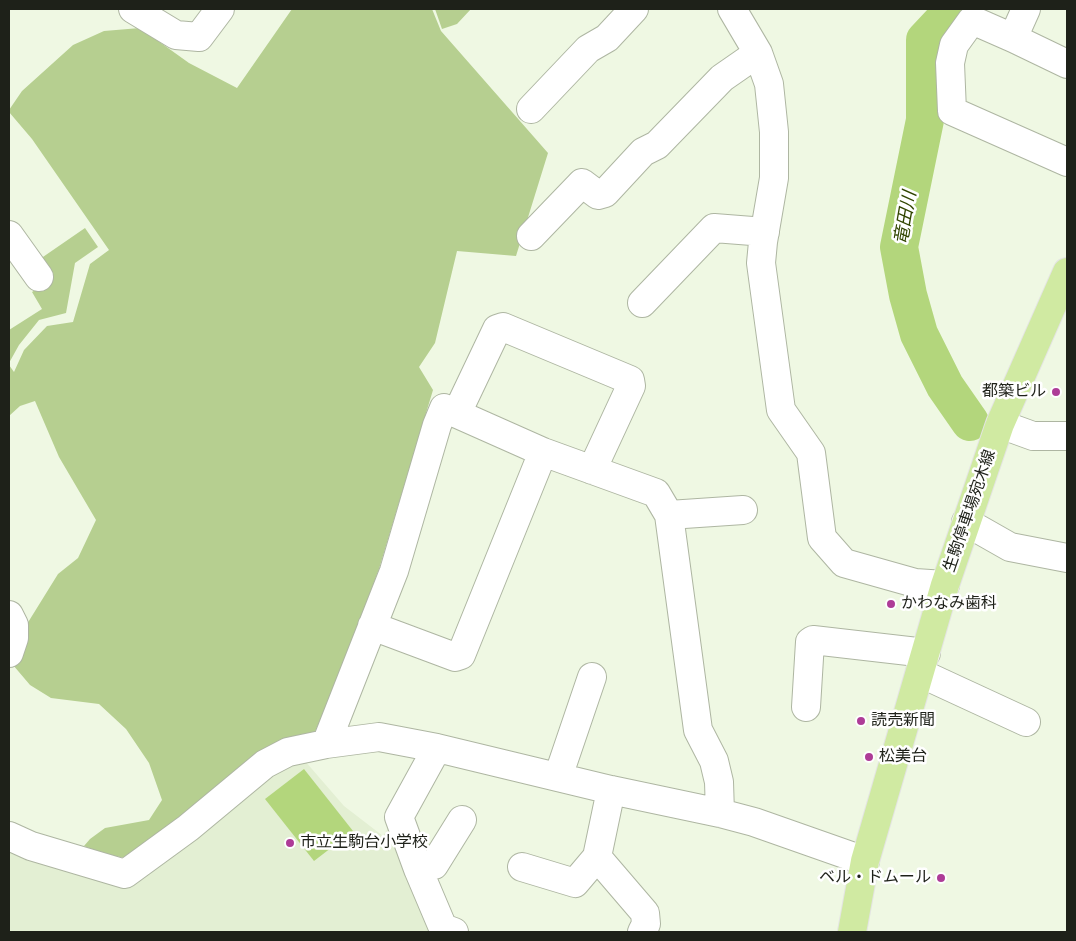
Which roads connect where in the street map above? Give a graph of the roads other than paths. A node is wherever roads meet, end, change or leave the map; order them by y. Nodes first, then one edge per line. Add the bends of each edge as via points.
1 (133, 9) edge
2 (220, 9) edge
3 (634, 9) edge
4 (1026, 9) edge
5 (741, 12) edge
6 (1013, 38) junction
7 (758, 53) junction
8 (1067, 64) edge
9 (531, 109) dead end
10 (1067, 162) edge
11 (765, 232) junction
12 (9, 235) edge
13 (532, 236) dead end
14 (1067, 272) edge
15 (39, 277) dead end
16 (642, 303) dead end
17 (457, 413) junction
18 (1000, 424) junction
19 (1067, 436) edge
20 (543, 452) junction
21 (592, 470) junction
22 (744, 510) dead end
23 (669, 515) junction
24 (966, 522) junction
25 (1067, 558) edge
26 (945, 585) junction
27 (9, 615) edge
28 (372, 626) junction
29 (9, 653) edge
30 (923, 663) junction
31 (592, 678) dead end
32 (806, 707) dead end
33 (1026, 722) dead end
34 (326, 744) junction
35 (437, 748) junction
36 (558, 777) junction
37 (611, 790) junction
38 (720, 813) junction
39 (462, 820) dead end
40 (9, 836) edge
41 (597, 857) junction
42 (865, 861) junction
43 (522, 867) dead end
44 (418, 869) junction
45 (454, 932) edge
46 (642, 932) edge
47 (852, 932) edge

1 - 2 street via 176,35 198,37
3 - 9 street via 607,38 588,49
4 - 6 street
5 - 7 street
6 - 8 street
6 - 10 street via 972,20 954,45 950,63 952,112
7 - 11 street via 769,84 774,132 774,178
7 - 13 street via 722,78 657,145 643,152 605,193 598,195 582,184
11 - 16 street via 714,228
11 - 26 street via 762,263 781,410 810,453 822,538 844,564 915,583
12 - 15 street
14 - 18 main road, 生駒停車場宛木線
17 - 20 street
17 - 21 street via 497,329 503,327 621,376 630,380 631,386
17 - 28 street via 444,408 437,425 394,571
18 - 19 street via 1033,436
18 - 24 main road, 生駒停車場宛木線
20 - 21 street
20 - 28 street via 460,655 455,657
21 - 23 street via 656,493
22 - 23 street
23 - 38 street via 698,730 714,761 719,782
24 - 25 street via 1010,547
24 - 26 main road, 生駒停車場宛木線
26 - 30 main road, 生駒停車場宛木線
27 - 29 street via 14,625
28 - 34 street
30 - 32 street via 813,640 810,642
30 - 33 street
30 - 42 main road, 生駒停車場宛木線
31 - 36 street
34 - 35 street via 379,737
34 - 40 street via 288,752 265,764 188,828 125,874 31,846
35 - 36 street
35 - 44 street via 399,817
36 - 37 street
37 - 38 street
37 - 41 street
38 - 42 street
39 - 44 street via 434,865
41 - 43 street via 575,882
41 - 46 street via 645,913 646,924
42 - 47 main road, 生駒停車場宛木線
44 - 45 street via 443,928

